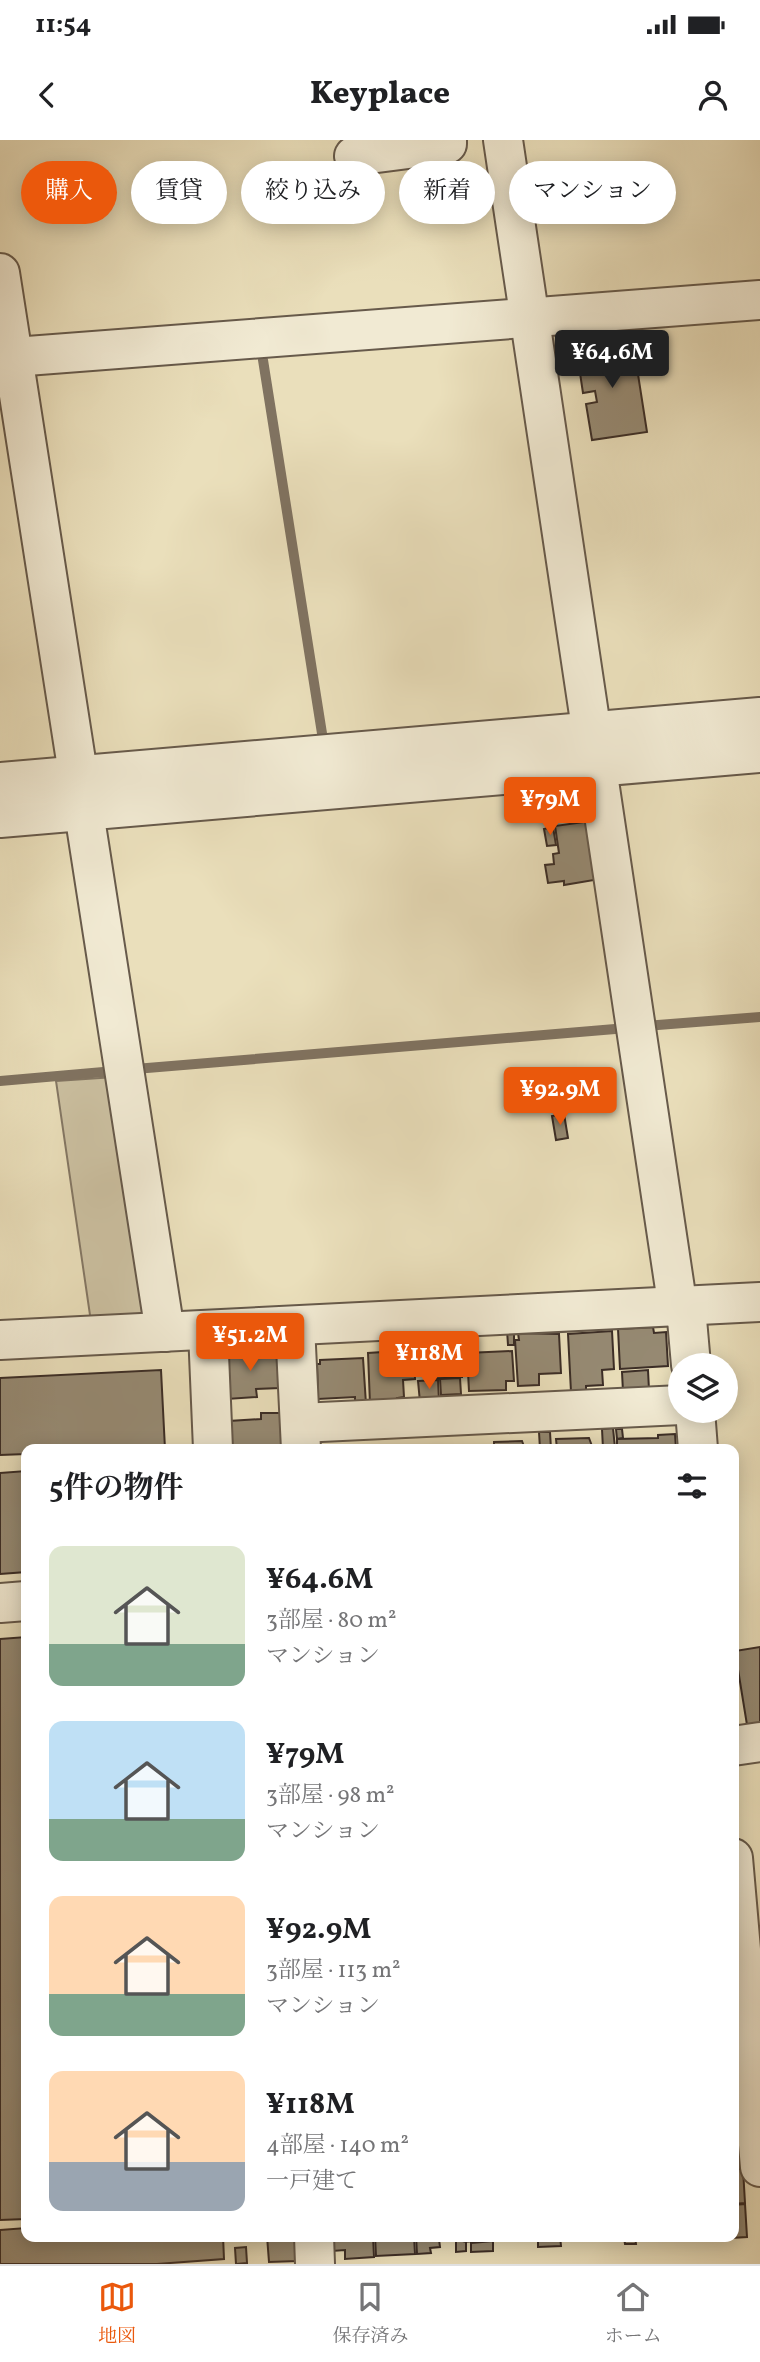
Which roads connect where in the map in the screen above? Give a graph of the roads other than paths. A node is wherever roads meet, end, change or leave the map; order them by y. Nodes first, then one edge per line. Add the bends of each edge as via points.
1 (447, 140) edge
2 (503, 140) edge
3 (354, 156) dead end
4 (0, 273) edge
5 (760, 300) edge
6 (528, 319) junction
7 (6, 358) edge
8 (760, 717) edge
9 (594, 749) junction
10 (760, 753) edge
11 (78, 775) junction
12 (0, 782) edge
13 (84, 812) junction
14 (0, 818) edge
15 (760, 1303) edge
16 (682, 1308) junction
17 (295, 1326) junction
18 (208, 1331) junction
19 (165, 1332) junction
20 (0, 1340) edge
21 (689, 1353) edge
22 (668, 1406) edge
23 (696, 1423) edge
24 (301, 1436) edge
25 (213, 1444) edge
26 (698, 1444) edge
27 (21, 1601) edge
28 (0, 1602) edge
29 (760, 1742) edge
30 (739, 1745) edge
31 (739, 1937) edge
32 (754, 2020) edge
33 (743, 2087) edge
34 (760, 2167) edge
35 (314, 2242) edge
36 (315, 2264) edge

1 - 3 street via 447,144
2 - 6 street
4 - 7 street
5 - 6 street
6 - 7 street
6 - 9 street
7 - 11 street
8 - 9 street
9 - 10 street
9 - 11 street
9 - 13 street
9 - 16 street
11 - 12 street
11 - 13 street
13 - 14 street
13 - 19 street
15 - 16 street
16 - 17 street
16 - 21 street
17 - 18 street
17 - 24 street
18 - 19 street
18 - 25 street
19 - 20 street
22 - 24 street
23 - 26 street
27 - 28 street
29 - 30 street
31 - 32 street
32 - 33 street
33 - 34 street
35 - 36 street

